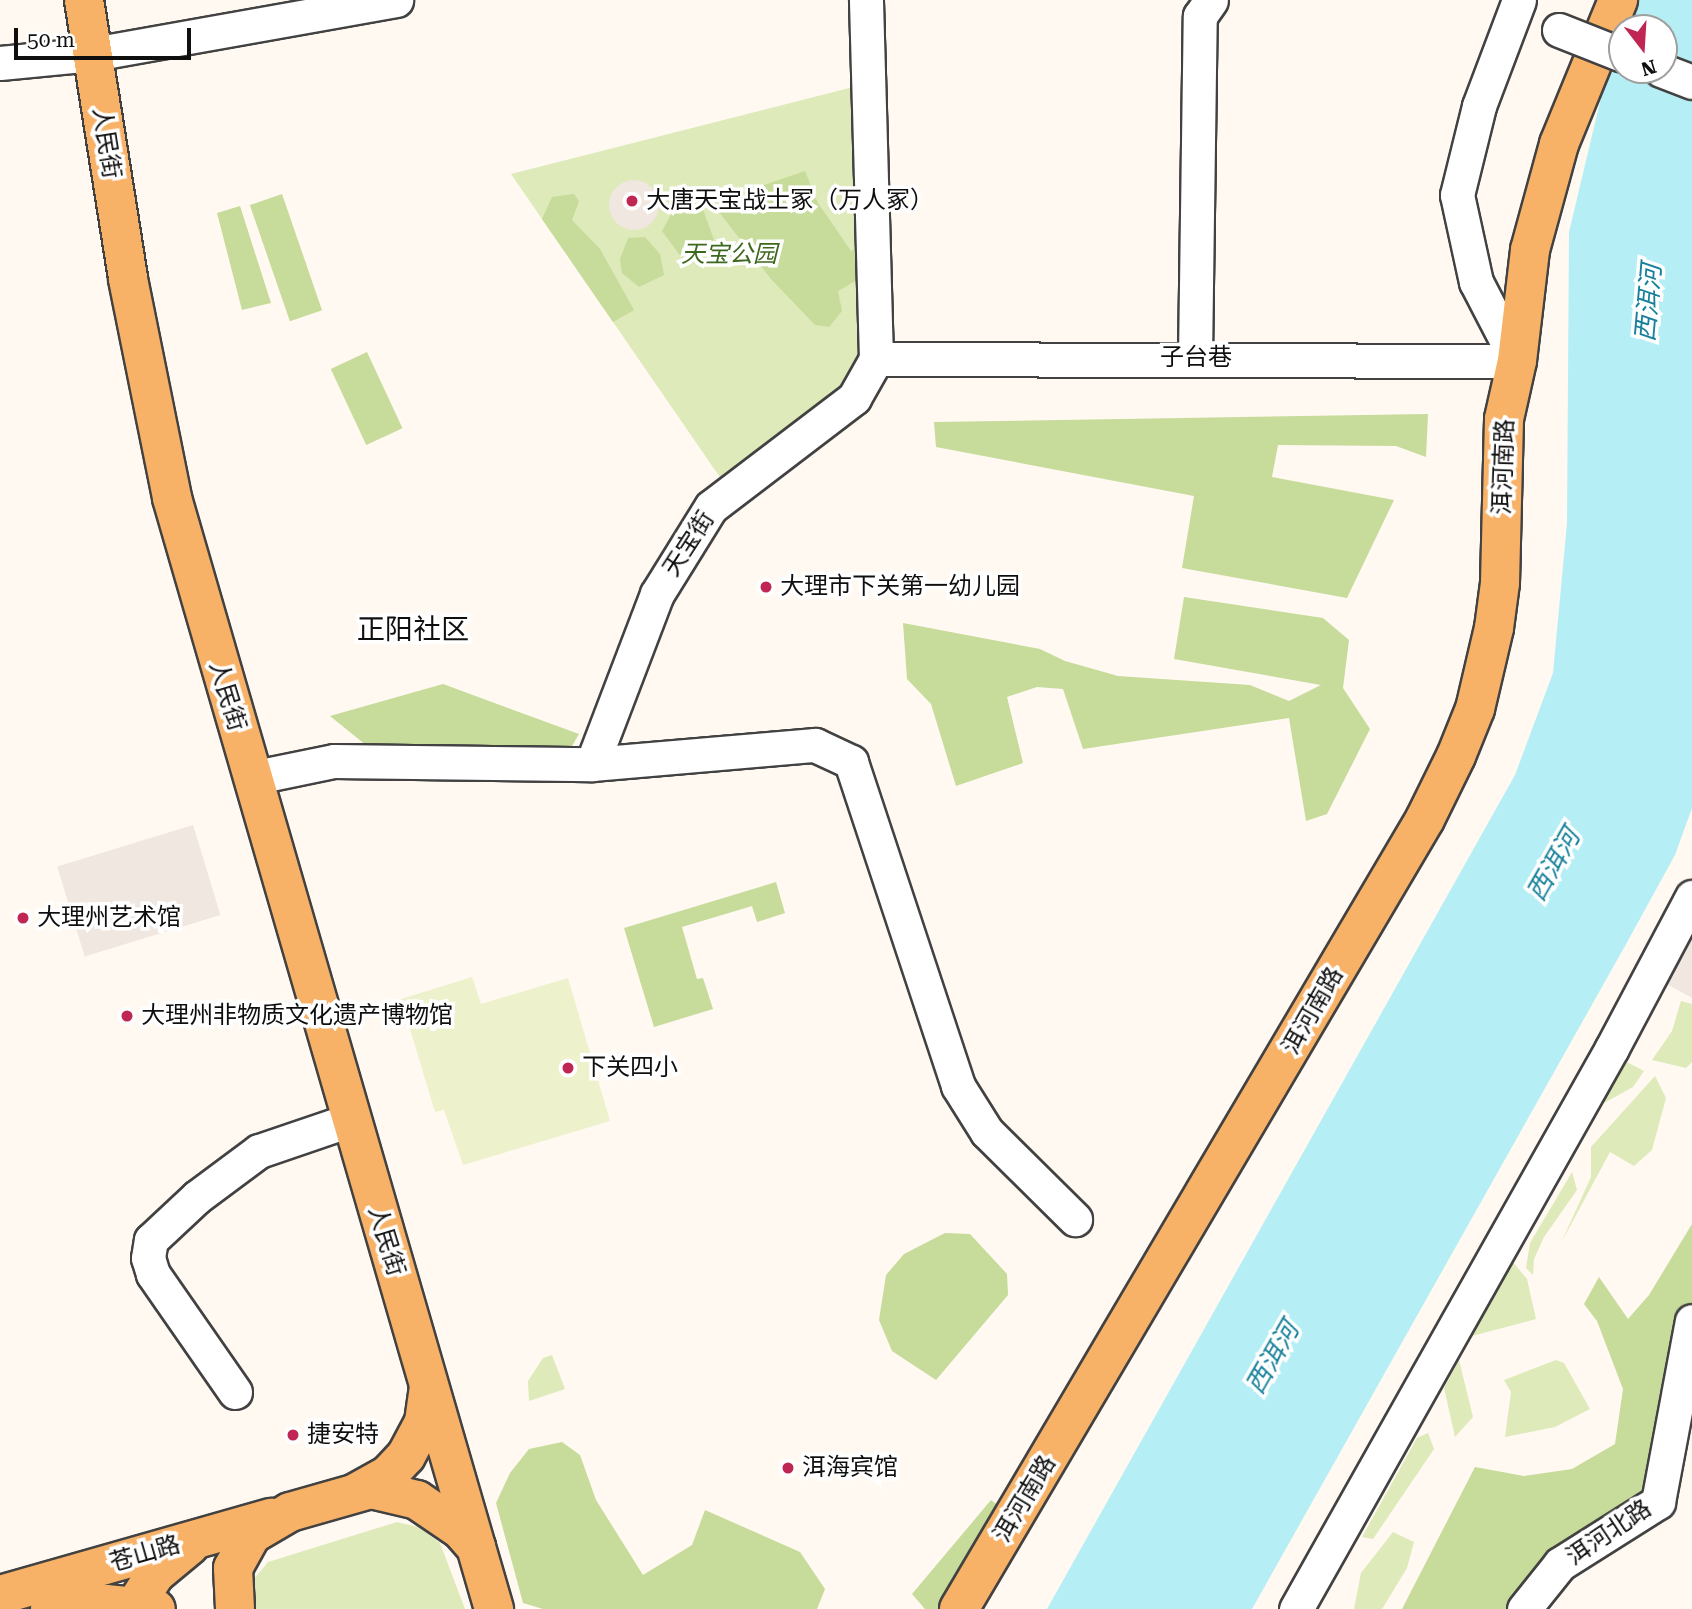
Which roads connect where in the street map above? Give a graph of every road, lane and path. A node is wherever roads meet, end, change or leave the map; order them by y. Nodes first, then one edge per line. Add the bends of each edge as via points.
1 (84, 0) edge
2 (396, 0) edge
3 (866, 0) edge
4 (1211, 0) edge
5 (1618, 0) edge
6 (1517, 6) edge
7 (1608, 49) edge
8 (93, 54) junction
9 (0, 63) edge
10 (1195, 357) junction
11 (876, 359) junction
12 (1517, 361) junction
13 (592, 764) junction
14 (251, 778) junction
15 (1692, 897) edge
16 (350, 1120) junction
17 (1076, 1219) dead end
18 (1692, 1321) edge
19 (427, 1379) junction
20 (235, 1392) dead end
21 (1692, 1474) edge
22 (357, 1492) junction
23 (1658, 1502) junction
24 (290, 1512) junction
25 (211, 1535) junction
26 (476, 1547) junction
27 (0, 1595) edge
28 (141, 1608) edge
29 (50, 1609) edge
30 (235, 1609) edge
31 (494, 1609) edge
32 (959, 1609) edge
33 (989, 1609) edge
34 (1296, 1609) edge
35 (1524, 1609) edge

1 - 8 main road, 人民街
2 - 8 street
3 - 11 street
4 - 10 street via 1200,16
5 - 12 main road, 洱河南路 via 1559,144 1541,205 1521,304
6 - 7 street, bridge via 1559,30
6 - 12 street via 1479,106 1457,195 1476,282
8 - 9 street
8 - 14 main road, 人民街 via 131,292 167,473
10 - 11 street, 子台巷
10 - 12 street, 子台巷
11 - 13 street, 天宝街 via 853,398 711,506 657,594
12 - 32 main road, 洱河南路 via 1504,419 1500,583 1491,651 1456,756 1425,819
12 - 33 main road, 洱河南路 via 1529,420 1525,585 1515,656 1499,717 1447,830
13 - 14 street via 334,761
13 - 17 street via 815,745 851,762 958,1086 987,1132
14 - 16 main road, 人民街
15 - 34 street
16 - 19 main road, 人民街
16 - 20 street via 259,1151 197,1197 152,1240 148,1258 153,1274
18 - 23 street, 洱河北路
19 - 22 main road via 427,1409 411,1449 389,1474
19 - 26 main road, 人民街
21 - 23 street
22 - 24 main road
22 - 26 main road via 378,1489 417,1500 451,1521
23 - 35 street, 洱河北路 via 1560,1564
24 - 25 main road, 苍山路
24 - 30 main road via 259,1528 240,1551 232,1577
25 - 27 main road, 苍山路
25 - 28 main road via 163,1566
26 - 31 main road, 人民街
28 - 29 main road

